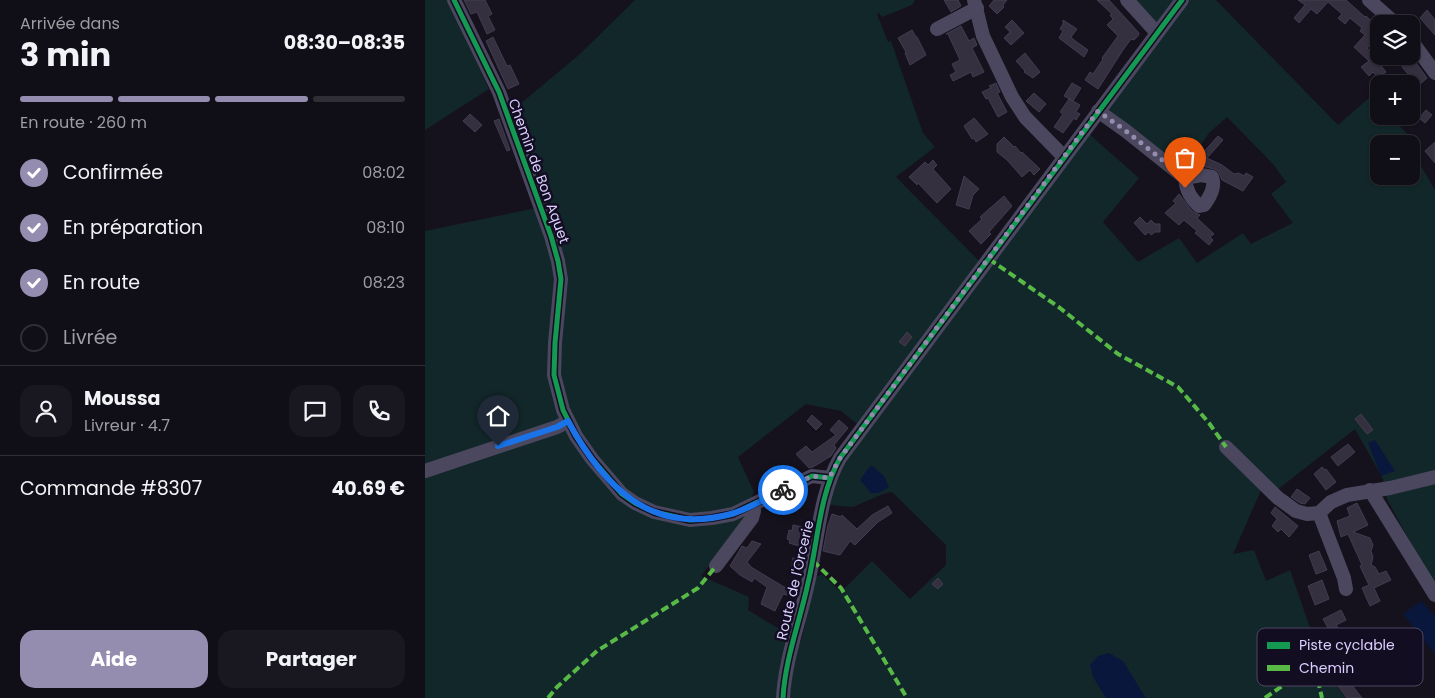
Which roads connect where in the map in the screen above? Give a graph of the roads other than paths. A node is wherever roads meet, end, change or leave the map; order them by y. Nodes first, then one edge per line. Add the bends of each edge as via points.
1 (454, 0) edge
2 (1127, 0) edge
3 (1182, 0) edge
4 (1369, 0) edge
5 (975, 4) edge
6 (1389, 15) edge
7 (937, 29) dead end
8 (1157, 33) junction
9 (1420, 52) edge
10 (1435, 73) edge
11 (1098, 111) junction
12 (1064, 157) junction
13 (1185, 178) dead end
14 (568, 421) junction
15 (1226, 447) dead end
16 (425, 471) edge
17 (832, 473) junction
18 (1435, 477) edge
19 (1370, 490) junction
20 (753, 504) junction
21 (1319, 513) junction
22 (716, 566) dead end
23 (1345, 589) dead end
24 (1435, 595) edge
25 (783, 698) edge

1 - 14 street, Chemin de Bon Aquet via 499,92 558,261 561,279 554,375
2 - 8 street
3 - 8 street
4 - 6 street
5 - 7 street
5 - 12 street via 983,36 1012,97 1025,117
8 - 11 street
9 - 10 street
11 - 12 street
11 - 13 street
12 - 17 street via 845,450
14 - 16 street
14 - 20 street, Chemin de Bon Aquet via 592,459 622,494 648,509 690,520 733,514
15 - 21 street via 1295,511
17 - 20 street, Chemin de Bon Aquet via 812,476
17 - 25 street, Route de l'Orcerie
18 - 19 street
19 - 21 street via 1331,502
19 - 24 street
20 - 22 street via 752,518
21 - 23 street via 1344,578

